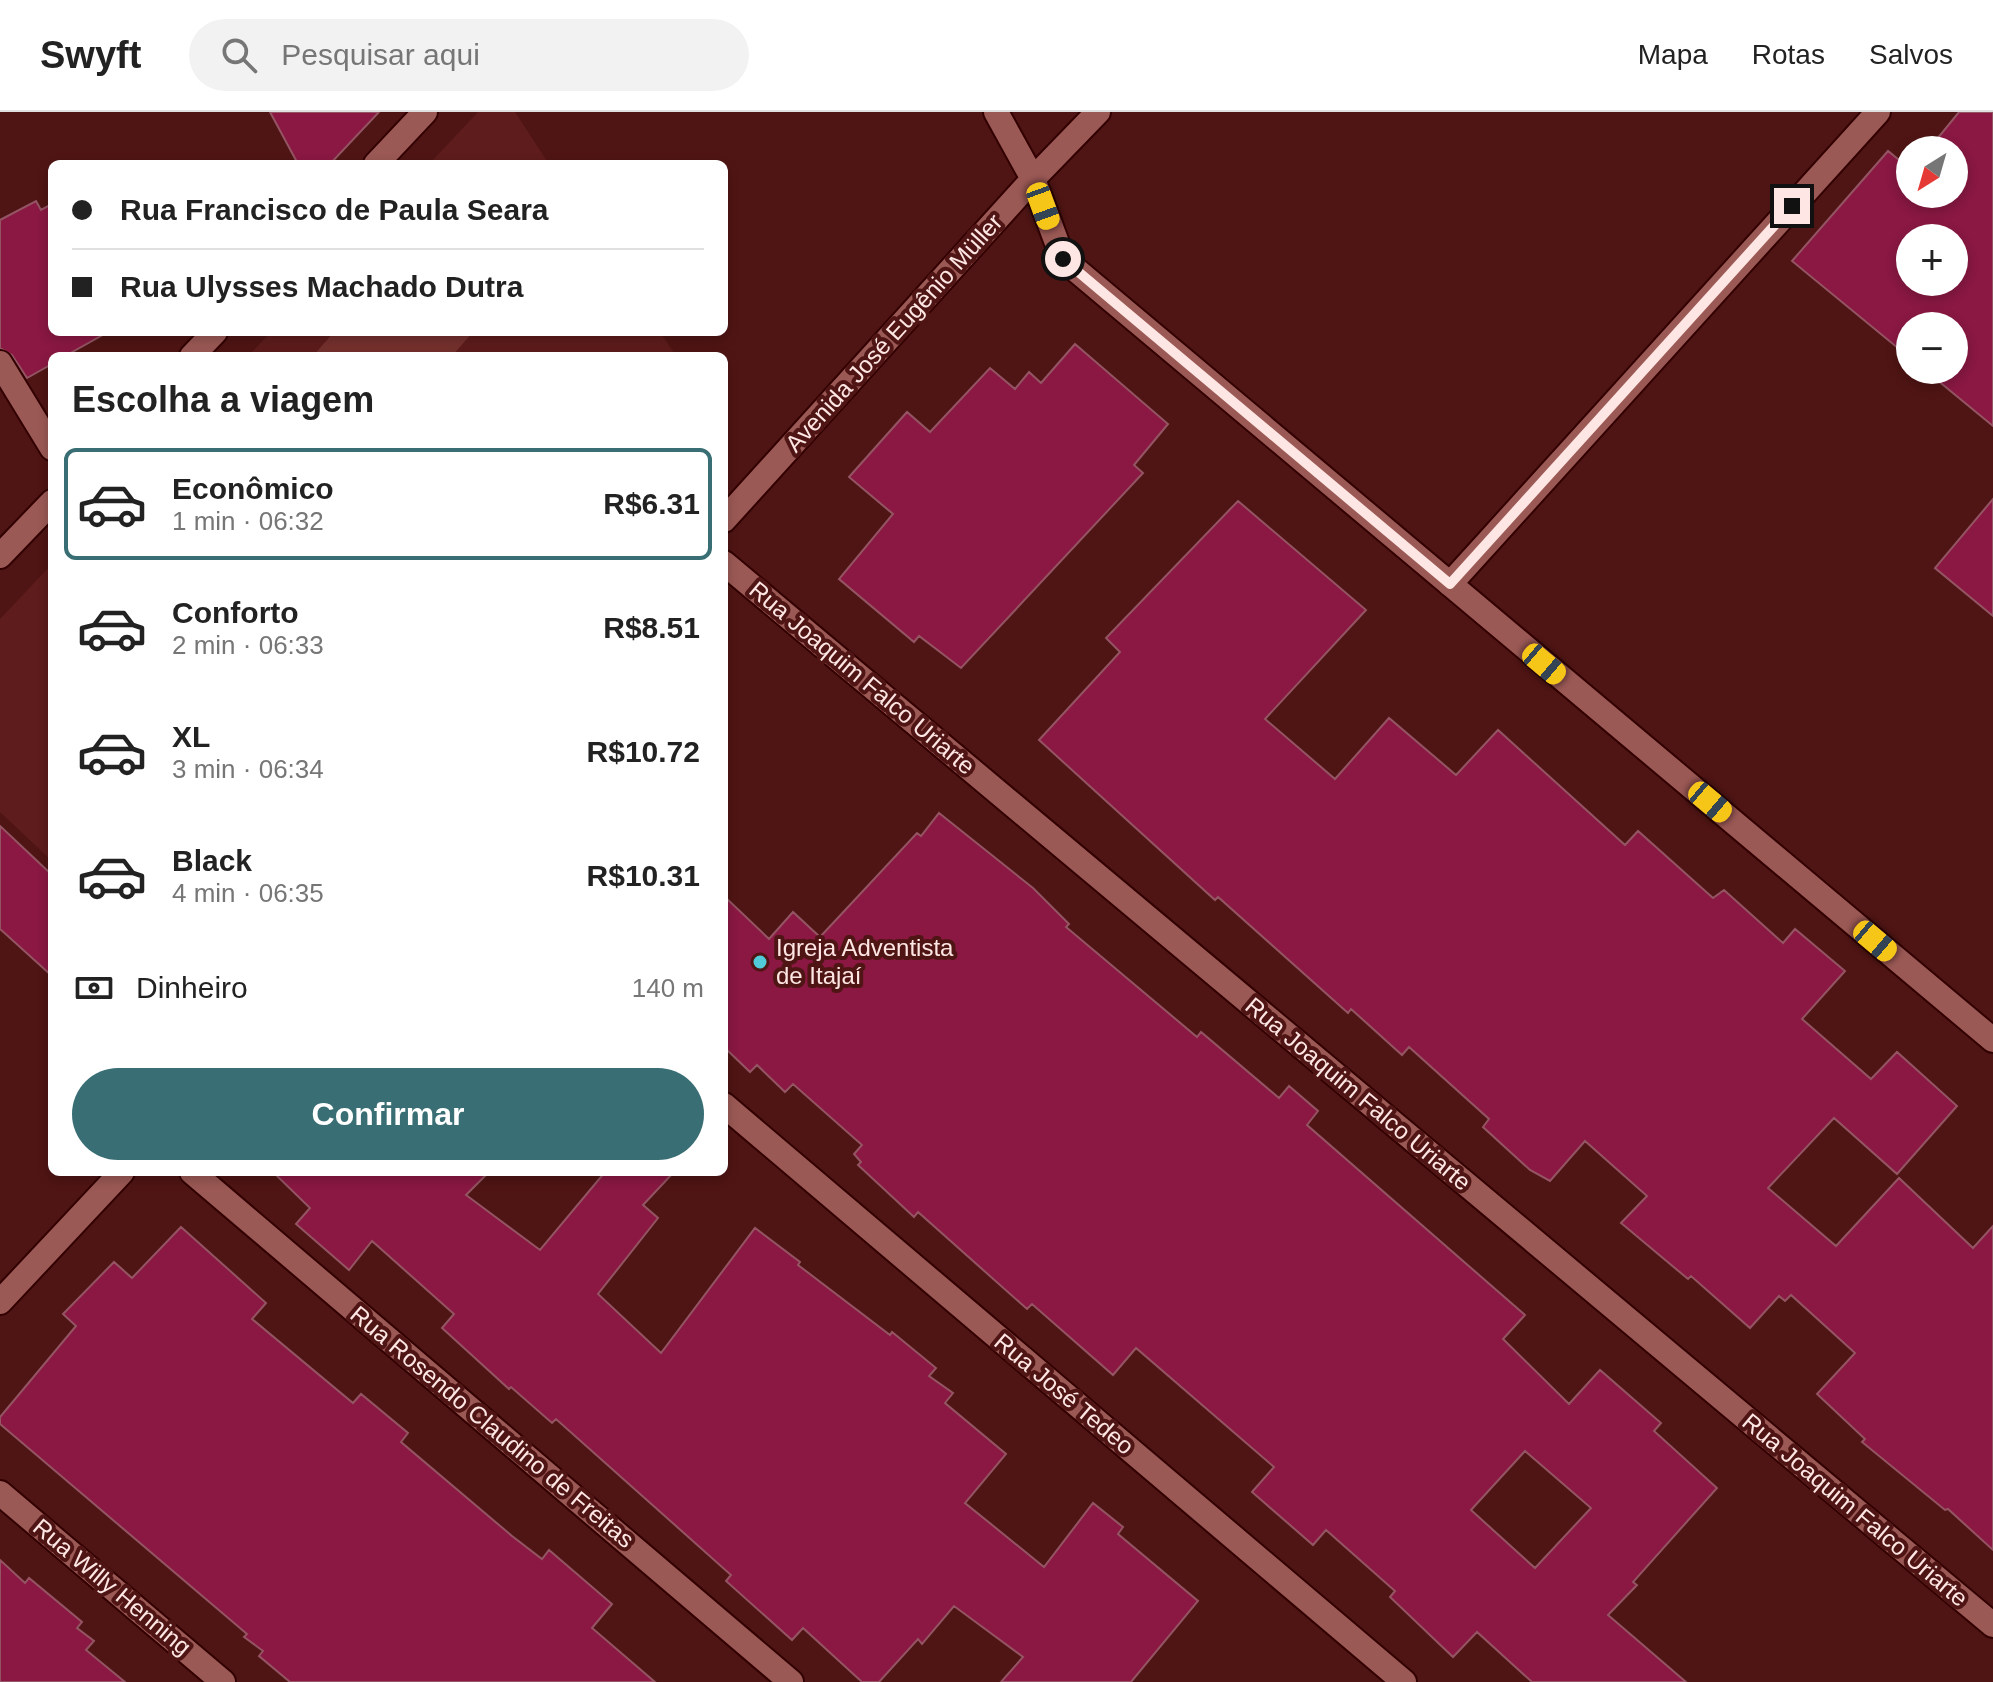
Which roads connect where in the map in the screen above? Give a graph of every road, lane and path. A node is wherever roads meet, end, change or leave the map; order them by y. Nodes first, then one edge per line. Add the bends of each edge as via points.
1 (425, 112) edge
2 (996, 112) edge
3 (1098, 112) edge
4 (1878, 112) edge
5 (380, 160) edge
6 (1033, 179) junction
7 (211, 336) edge
8 (196, 352) edge
9 (0, 363) edge
10 (48, 441) edge
11 (48, 506) edge
12 (728, 516) edge
13 (0, 556) edge
14 (728, 566) edge
15 (1450, 584) junction
16 (1993, 1040) edge
17 (728, 1108) edge
18 (118, 1176) edge
19 (197, 1176) edge
20 (0, 1302) edge
21 (0, 1493) edge
22 (1993, 1625) edge
23 (223, 1682) edge
24 (791, 1682) edge
25 (1404, 1682) edge

1 - 5 street
2 - 6 street
3 - 6 street, Avenida José Eugênio Müller
4 - 15 street
6 - 12 street, Avenida José Eugênio Müller
6 - 15 street via 1063,259
7 - 8 street
9 - 10 street
11 - 13 street
14 - 22 street, Rua Joaquim Falco Uriarte
15 - 16 street
17 - 25 street, Rua José Tedeo
18 - 20 street
19 - 24 street, Rua Rosendo Claudino de Freitas
21 - 23 street, Rua Willy Henning

